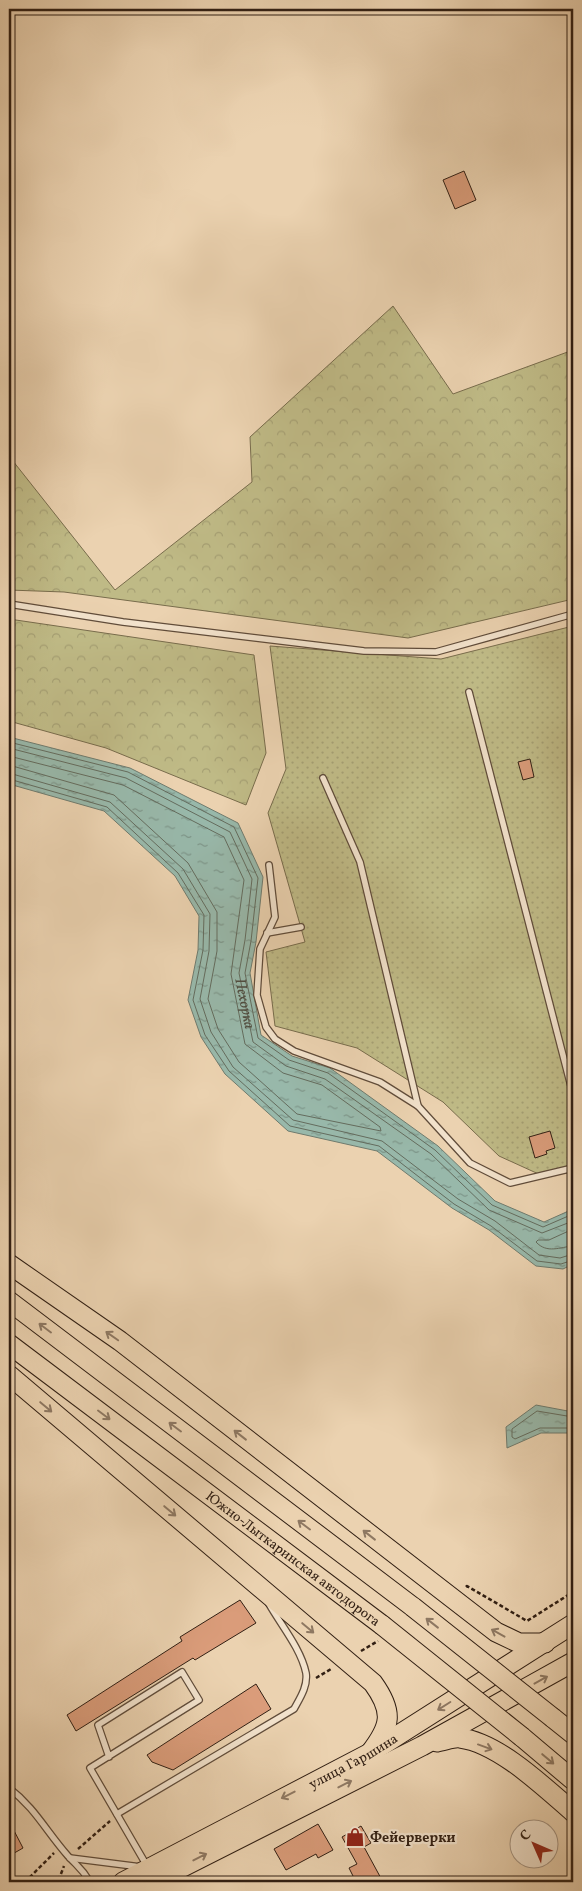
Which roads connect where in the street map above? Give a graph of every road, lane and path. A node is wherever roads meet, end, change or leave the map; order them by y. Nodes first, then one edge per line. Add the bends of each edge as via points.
1 (9, 604) edge
2 (573, 614) edge
3 (469, 692) dead end
4 (323, 778) dead end
5 (269, 866) dead end
6 (301, 927) dead end
7 (267, 934) junction
8 (573, 1094) edge
9 (418, 1106) junction
10 (573, 1168) edge
11 (9, 1264) edge
12 (9, 1301) edge
13 (9, 1344) edge
14 (9, 1375) edge
15 (265, 1599) dead end
16 (573, 1624) edge
17 (545, 1643) junction
18 (573, 1662) edge
19 (573, 1734) edge
20 (422, 1746) junction
21 (370, 1753) junction
22 (109, 1756) junction
23 (573, 1780) edge
24 (9, 1788) edge
25 (573, 1812) edge
26 (117, 1814) junction
27 (61, 1847) junction
28 (69, 1857) junction
29 (150, 1875) edge
30 (24, 1882) edge
31 (52, 1882) edge
32 (90, 1882) edge
33 (123, 1882) edge

1 - 2 lane via 123,622 364,651 436,652
3 - 8 lane
4 - 9 lane via 360,862
5 - 7 lane via 275,917
6 - 7 lane
7 - 9 lane via 260,949 257,995 266,1027 275,1039 294,1051 380,1082
9 - 10 lane via 470,1163 510,1183
17 -> 11 main road via 519,1643 496,1632 120,1341
19 -> 12 main road, bridge via 413,1607
13 -> 23 main road, Южно-Лыткаринская автодорога, bridge via 382,1625
14 -> 21 main road via 373,1683 384,1698 389,1716 384,1735
15 - 26 lane via 298,1653 306,1674 303,1694 294,1709
16 - 17 main road, улица Гаршина
17 -> 21 main road, улица Гаршина
20 -> 18 main road, улица Гаршина
20 -> 25 main road via 459,1737 493,1750 522,1769
29 -> 20 main road, улица Гаршина
21 -> 29 main road, улица Гаршина
22 - 22 lane via 199,1700 182,1672 98,1725
22 - 26 lane via 90,1768
24 - 27 lane via 27,1801
26 - 28 path
26 - 29 lane
27 - 28 lane
27 - 30 path
28 - 29 lane
28 - 31 path via 59,1878
28 - 32 lane via 82,1868
29 - 33 main road, улица Гаршина

